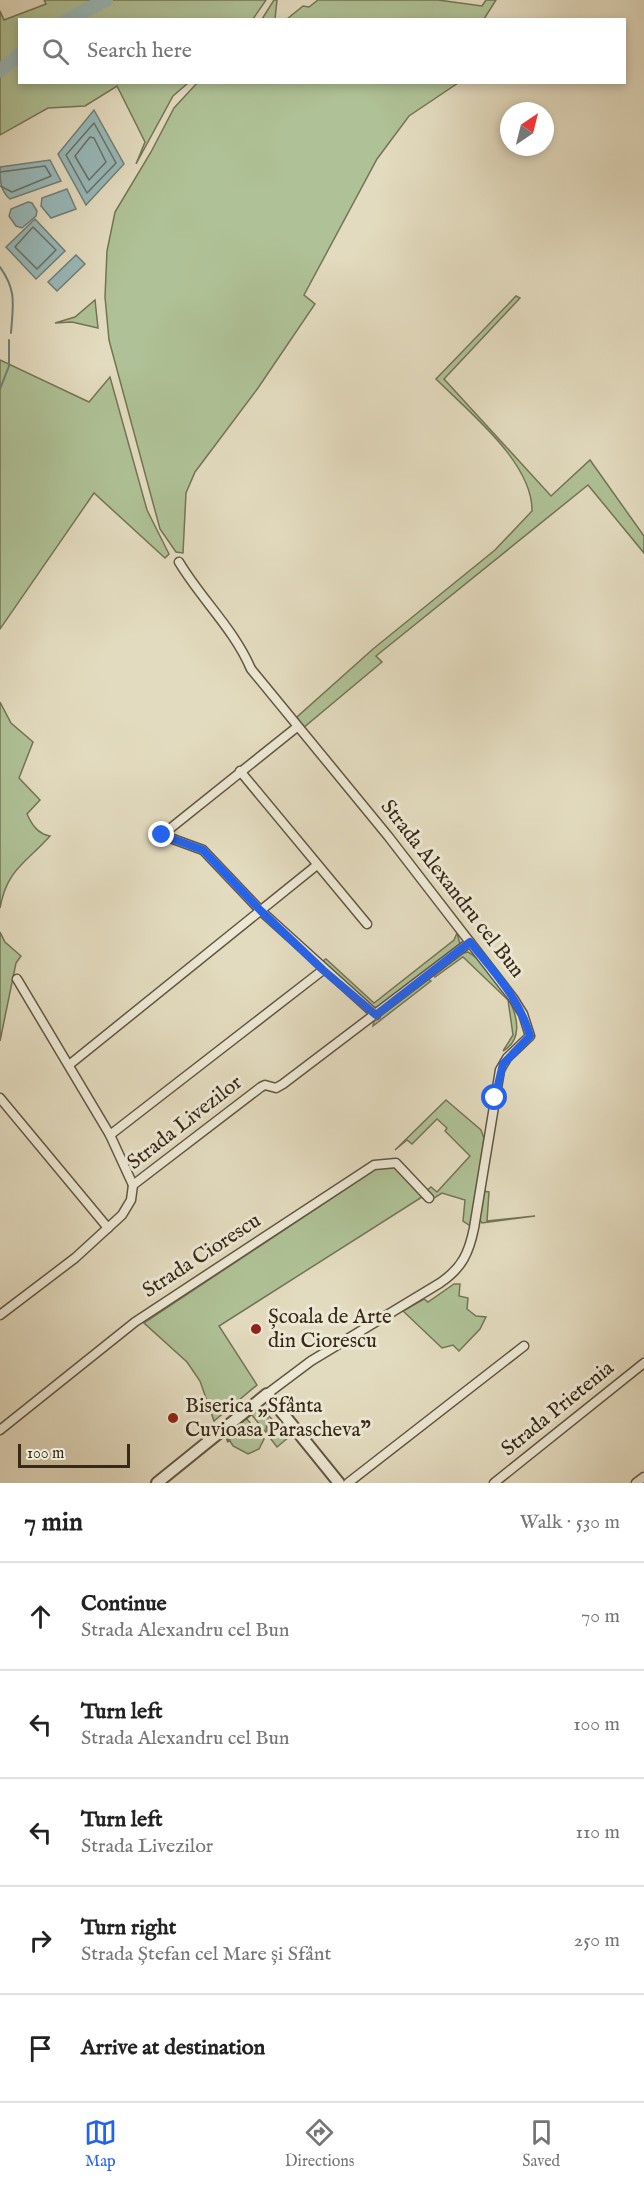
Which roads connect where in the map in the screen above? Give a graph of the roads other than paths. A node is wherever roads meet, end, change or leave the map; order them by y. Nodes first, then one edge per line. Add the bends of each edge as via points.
1 (179, 562) dead end
2 (297, 727) junction
3 (240, 771) junction
4 (317, 865) junction
5 (261, 911) junction
6 (367, 924) dead end
7 (470, 942) junction
8 (323, 970) junction
9 (17, 979) dead end
10 (376, 1015) junction
11 (69, 1065) junction
12 (0, 1098) edge
13 (110, 1135) junction
14 (133, 1185) junction
15 (429, 1198) dead end
16 (108, 1228) junction
17 (0, 1315) edge
18 (524, 1346) dead end
19 (644, 1362) edge
20 (267, 1394) junction
21 (0, 1430) edge
22 (644, 1477) edge
23 (157, 1483) edge
24 (339, 1483) edge
25 (348, 1483) edge
26 (494, 1483) edge
27 (636, 1483) edge

1 - 2 street, Strada Alexandru cel Bun via 240,645 250,669
2 - 3 street
2 - 7 street, Strada Alexandru cel Bun
3 - 4 street
3 - 5 street via 162,835 203,850
4 - 5 street
4 - 6 street
5 - 8 street
5 - 11 street
7 - 10 street, Strada Livezilor
7 - 20 street, Strada Alexandru cel Bun via 513,998 530,1036 500,1070 466,1258 452,1275 311,1361
8 - 10 street
8 - 13 street
9 - 11 street
10 - 14 street, Strada Livezilor via 276,1088 261,1087
11 - 13 street
12 - 16 street
13 - 14 street
14 - 16 street, Strada Livezilor via 128,1207
15 - 21 street, Strada Ciorescu via 396,1163 374,1165 135,1322
16 - 17 street, Strada Livezilor
18 - 25 street
19 - 26 street, Strada Prietenia
20 - 23 street, Strada Alexandru cel Bun
20 - 24 street
22 - 27 street

